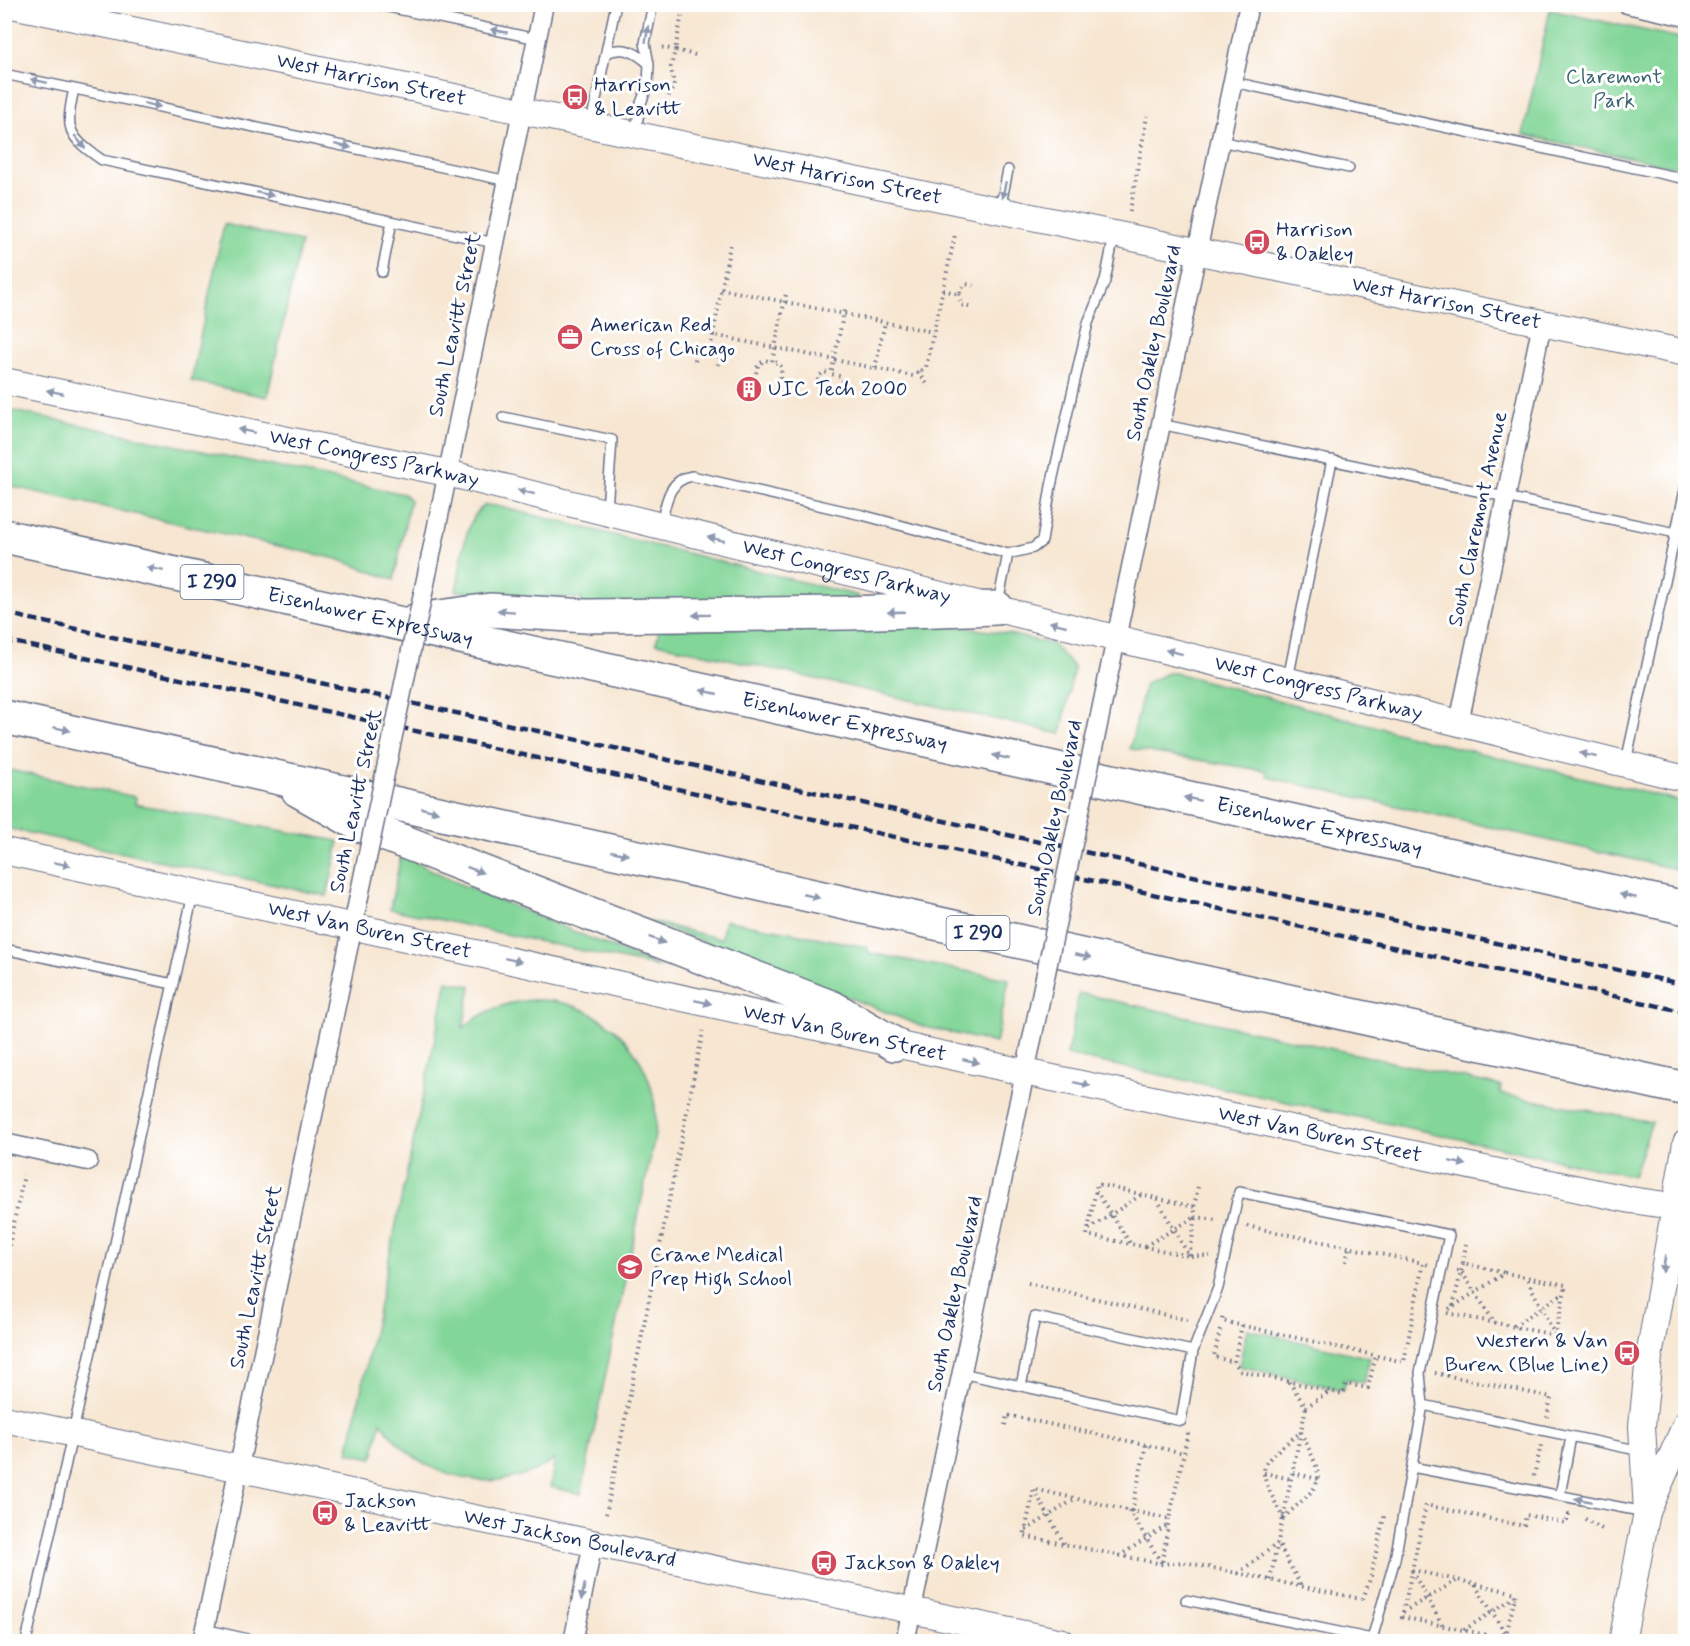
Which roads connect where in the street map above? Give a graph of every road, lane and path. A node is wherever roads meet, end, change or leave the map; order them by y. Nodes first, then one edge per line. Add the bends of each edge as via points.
1 (8, 4) edge
2 (374, 4) edge
3 (544, 4) edge
4 (616, 4) edge
5 (653, 4) edge
6 (684, 4) edge
7 (1249, 4) edge
8 (1627, 4) edge
9 (402, 8) edge
10 (1686, 17) edge
11 (537, 39) junction
12 (675, 50) junction
13 (606, 53) junction
14 (699, 56) dead end
15 (649, 64) junction
16 (4, 74) edge
17 (1233, 82) junction
18 (74, 89) junction
19 (522, 111) junction
20 (660, 112) dead end
21 (1147, 116) dead end
22 (591, 126) junction
23 (634, 135) junction
24 (1220, 141) junction
25 (1349, 168) dead end
26 (1008, 170) dead end
27 (1686, 179) edge
28 (508, 181) junction
29 (1000, 211) junction
30 (1130, 211) dead end
31 (392, 221) junction
32 (955, 235) dead end
33 (1115, 235) junction
34 (495, 243) junction
35 (730, 246) dead end
36 (1197, 252) junction
37 (382, 272) dead end
38 (977, 286) dead end
39 (721, 289) junction
40 (943, 290) junction
41 (786, 294) dead end
42 (959, 294) junction
43 (784, 302) junction
44 (845, 307) dead end
45 (973, 308) dead end
46 (844, 314) junction
47 (885, 322) junction
48 (1542, 323) junction
49 (933, 332) junction
50 (713, 335) junction
51 (775, 348) junction
52 (710, 349) junction
53 (1686, 353) edge
54 (834, 360) junction
55 (695, 361) dead end
56 (772, 362) junction
57 (718, 365) dead end
58 (875, 368) junction
59 (919, 372) junction
60 (756, 373) dead end
61 (831, 374) junction
62 (780, 378) dead end
63 (4, 381) edge
64 (817, 386) dead end
65 (929, 387) dead end
66 (844, 392) dead end
67 (503, 417) dead end
68 (1161, 424) junction
69 (1332, 460) junction
70 (447, 473) junction
71 (1686, 485) edge
72 (1506, 497) junction
73 (607, 513) junction
74 (660, 526) junction
75 (1676, 533) junction
76 (12, 535) edge
77 (1008, 554) junction
78 (997, 608) junction
79 (397, 622) junction
80 (1115, 638) junction
81 (1288, 681) junction
82 (4, 717) edge
83 (1459, 723) junction
84 (1625, 764) junction
85 (271, 774) junction
86 (1686, 779) edge
87 (4, 851) edge
88 (194, 892) junction
89 (1686, 908) edge
90 (353, 925) junction
91 (4, 949) edge
92 (173, 984) junction
93 (703, 1031) dead end
94 (894, 1044) junction
95 (1024, 1072) junction
96 (1686, 1089) edge
97 (4, 1143) edge
98 (1686, 1143) edge
99 (88, 1161) dead end
100 (24, 1175) dead end
101 (1198, 1187) dead end
102 (1096, 1191) junction
103 (1141, 1195) junction
104 (1157, 1198) junction
105 (1194, 1207) junction
106 (1680, 1207) edge
107 (1111, 1214) junction
108 (1196, 1217) junction
109 (1232, 1223) junction
110 (1088, 1229) junction
111 (1174, 1229) junction
112 (1130, 1244) junction
113 (1466, 1244) dead end
114 (1145, 1246) junction
115 (1349, 1248) junction
116 (1189, 1256) junction
117 (1225, 1257) junction
118 (1346, 1263) dead end
119 (1423, 1263) junction
120 (1463, 1263) junction
121 (1442, 1268) junction
122 (4, 1269) edge
123 (1461, 1271) junction
124 (1505, 1273) junction
125 (1526, 1277) junction
126 (1028, 1283) dead end
127 (1475, 1292) junction
128 (1565, 1292) junction
129 (1453, 1306) junction
130 (1541, 1308) junction
131 (1225, 1310) dead end
132 (1443, 1312) junction
133 (1222, 1321) junction
134 (1442, 1321) dead end
135 (1204, 1323) junction
136 (1495, 1323) junction
137 (1242, 1325) junction
138 (1514, 1326) junction
139 (1555, 1335) junction
140 (1193, 1352) junction
141 (1376, 1355) junction
142 (1234, 1362) junction
143 (1436, 1366) dead end
144 (961, 1373) junction
145 (1288, 1381) junction
146 (1021, 1386) junction
147 (1331, 1391) junction
148 (1423, 1406) junction
149 (1306, 1407) junction
150 (4, 1419) edge
151 (1686, 1424) edge
152 (1544, 1431) junction
153 (1301, 1432) junction
154 (72, 1433) junction
155 (1571, 1437) junction
156 (1146, 1445) dead end
157 (1644, 1451) junction
158 (1184, 1453) dead end
159 (1412, 1467) junction
160 (238, 1468) junction
161 (1264, 1473) junction
162 (1293, 1473) junction
163 (1291, 1479) junction
164 (1318, 1479) junction
165 (1034, 1489) junction
166 (1532, 1490) junction
167 (1560, 1495) junction
168 (1076, 1498) junction
169 (1131, 1510) junction
170 (1647, 1512) junction
171 (606, 1514) dead end
172 (1049, 1515) junction
173 (1526, 1515) junction
174 (1283, 1518) junction
175 (1169, 1519) junction
176 (1168, 1524) junction
177 (1602, 1529) dead end
178 (1025, 1530) junction
179 (1146, 1538) junction
180 (593, 1543) junction
181 (1278, 1543) junction
182 (1065, 1545) junction
183 (1119, 1556) junction
184 (1162, 1564) junction
185 (1412, 1570) junction
186 (1237, 1573) junction
187 (1270, 1580) junction
188 (1456, 1580) junction
189 (1474, 1584) junction
190 (1301, 1586) junction
191 (1515, 1597) junction
192 (1427, 1598) junction
193 (1362, 1599) dead end
194 (1186, 1600) dead end
195 (911, 1610) junction
196 (1403, 1612) junction
197 (1492, 1612) junction
198 (1443, 1626) junction
199 (1464, 1630) junction
200 (203, 1635) edge
201 (1506, 1635) junction
202 (26, 1641) edge
203 (261, 1641) edge
204 (573, 1641) edge
205 (905, 1641) edge
206 (1062, 1641) edge
207 (1622, 1641) edge

1 - 19 street, West Harrison Street via 90,17
2 - 9 lane
3 - 11 street, South Leavitt Street
4 - 13 lane
15 -> 5 lane via 645,44
6 - 12 path
7 - 17 street, South Oakley Boulevard
8 - 10 street
11 -> 9 lane
11 - 19 street, South Leavitt Street
12 - 14 path
12 - 20 path via 670,67 674,86
13 - 15 lane via 617,48 637,53
13 - 22 lane
15 - 23 lane via 648,85
18 -> 16 lane
17 - 24 street, South Oakley Boulevard
17 - 27 lane
18 -> 28 lane
18 -> 31 lane via 67,120 79,145 102,160
19 - 22 street, West Harrison Street
19 - 28 street, South Leavitt Street
21 - 30 path
22 - 23 street, West Harrison Street
23 - 29 street, West Harrison Street
24 - 25 lane
24 - 36 street, South Oakley Boulevard
26 -> 29 lane
28 - 34 street, South Leavitt Street
29 - 33 street, West Harrison Street
31 - 34 lane
31 - 37 lane
32 - 40 path
33 - 36 street, West Harrison Street
33 - 77 lane via 1105,280 1088,323 1042,541 1033,549
34 - 70 street, South Leavitt Street
35 - 39 path
36 - 48 street, West Harrison Street
36 - 68 street, South Oakley Boulevard
38 - 42 path via 965,284
39 - 43 path
39 - 50 path
40 - 42 path
40 - 49 path
41 - 43 path
42 - 45 path via 961,305
43 - 46 path
43 - 51 path
44 - 46 path
46 - 47 path
46 - 54 path
47 - 49 path
47 - 58 path
48 - 53 street, West Harrison Street
48 - 72 street, South Claremont Avenue
49 - 59 path via 926,367
50 - 51 path
50 - 52 path
51 - 54 path
51 - 56 path
52 - 55 path via 703,347
52 - 57 path via 717,350
54 - 58 path
54 - 61 path
56 - 60 path via 765,360
56 - 62 path via 779,363
58 - 59 path via 913,376
59 - 65 path
61 - 64 path via 824,372 819,376
61 - 66 path via 840,376 845,383
70 -> 63 street, West Congress Parkway
67 - 73 lane via 612,440
68 - 69 lane
68 - 80 street, South Oakley Boulevard
69 - 72 lane
69 - 81 lane
73 -> 70 street, West Congress Parkway
70 - 90 street, South Leavitt Street, bridge
71 - 75 lane
72 - 75 lane
72 - 83 street, South Claremont Avenue
73 - 74 street, West Congress Parkway
74 - 77 lane via 675,483 692,476
78 -> 74 street, West Congress Parkway
75 - 84 lane
79 -> 76 highway, Eisenhower Expressway / I 290
77 - 78 lane
78 -> 79 highway via 586,616 490,610
80 -> 78 street, West Congress Parkway
89 -> 79 highway, Eisenhower Expressway / I 290
81 -> 80 street, West Congress Parkway
80 - 95 street, South Oakley Boulevard, bridge
81 - 83 street, West Congress Parkway
82 -> 85 highway, I 290
84 -> 83 street, West Congress Parkway
84 - 86 street, West Congress Parkway
85 -> 94 highway via 358,824 833,1008
85 -> 96 highway, I 290
87 -> 88 street, West Van Buren Street
88 - 90 street, West Van Buren Street
88 - 92 lane
90 -> 94 street, West Van Buren Street
90 - 160 street, South Leavitt Street
91 - 92 lane
92 - 154 lane
93 - 171 path
94 -> 95 street, West Van Buren Street
95 -> 106 street, West Van Buren Street
95 - 144 street, South Oakley Boulevard
97 - 99 street
98 - 106 street
100 - 122 path
101 - 105 path
102 - 103 path via 1097,1184
102 - 107 path
102 - 110 path
103 - 104 path
103 - 107 path
104 - 105 path
104 - 111 path
105 - 108 path
106 -> 157 street via 1649,1357 1642,1426
107 - 110 path
107 - 112 path
108 - 109 path
108 - 111 path
108 - 116 path
109 - 115 path
109 - 117 lane
109 - 121 lane via 1239,1192 1449,1235
110 - 112 path via 1087,1235
111 - 114 path
111 - 116 path
112 - 114 path
113 - 120 path
114 - 116 path
115 - 118 path
115 - 119 path
116 - 117 path
117 - 135 lane
119 - 121 path
119 - 141 path via 1404,1362
120 - 123 path
120 - 124 path
121 - 123 path
121 - 148 lane via 1420,1373
123 - 127 path
123 - 129 path
124 - 125 path
124 - 127 path
125 - 128 path via 1566,1285
125 - 130 path
126 - 135 path
127 - 129 path
127 - 136 path
128 - 130 path
128 - 139 path
129 - 132 path
130 - 138 path
130 - 139 path
131 - 133 path
132 - 134 path
132 - 136 path
133 - 135 path
133 - 137 path
133 - 142 path via 1214,1357
135 - 140 lane
136 - 138 path
137 - 141 path
137 - 142 path
138 - 139 path
140 - 146 lane via 1035,1317
140 - 146 lane via 1181,1421
141 - 147 path via 1368,1388 1346,1384 1343,1394
142 - 145 path via 1241,1371
143 - 152 path via 1435,1374 1551,1398
144 - 146 lane
144 - 195 street, South Oakley Boulevard
145 - 147 path
145 - 149 path
147 - 149 path
148 - 152 lane
148 - 159 lane
149 - 153 path
150 - 154 street, West Jackson Boulevard
151 - 170 street
152 - 155 lane
152 - 166 path
153 - 161 path via 1267,1459
153 - 162 path
153 - 164 path via 1320,1472
154 - 160 street, West Jackson Boulevard
154 - 202 lane
155 - 157 lane
155 - 167 lane
156 - 169 path
157 - 170 street
158 - 175 path
159 - 166 lane
159 - 194 lane via 1395,1559 1372,1639
160 - 180 street, West Jackson Boulevard
160 - 200 street, South Leavitt Street
161 - 163 path
161 - 174 path
162 - 163 path
162 - 164 path
163 - 174 path
164 - 174 path via 1316,1488
165 - 168 path
165 - 172 path
165 - 178 path
166 - 167 lane
166 - 173 path
170 -> 167 lane
168 - 169 path
168 - 172 path
169 - 175 path
169 - 179 path
170 - 207 street
172 - 178 path
172 - 182 path
173 - 177 path via 1566,1523 1569,1514 1588,1519
173 - 185 path via 1524,1527 1426,1505
174 - 181 path
175 - 176 path
176 - 179 path
176 - 184 path
178 - 182 path via 1024,1536
179 - 183 path
179 - 184 path
180 - 195 street, West Jackson Boulevard
180 -> 204 street
181 - 186 path
181 - 187 path
181 - 190 path
182 - 183 path
183 - 184 path
184 - 186 path via 1184,1562
185 - 188 path
185 - 192 path
185 - 196 path
186 - 187 path
187 - 190 path
188 - 189 path
188 - 192 path
189 - 191 path via 1516,1593
189 - 197 path
190 - 193 path
191 - 197 path
191 - 201 path
192 - 196 path
192 - 198 path
195 - 205 street, South Oakley Boulevard
195 - 206 street, West Jackson Boulevard
196 - 198 path via 1402,1617
197 - 199 path
197 - 201 path
198 - 199 path
199 - 201 path via 1505,1640
200 - 203 lane

